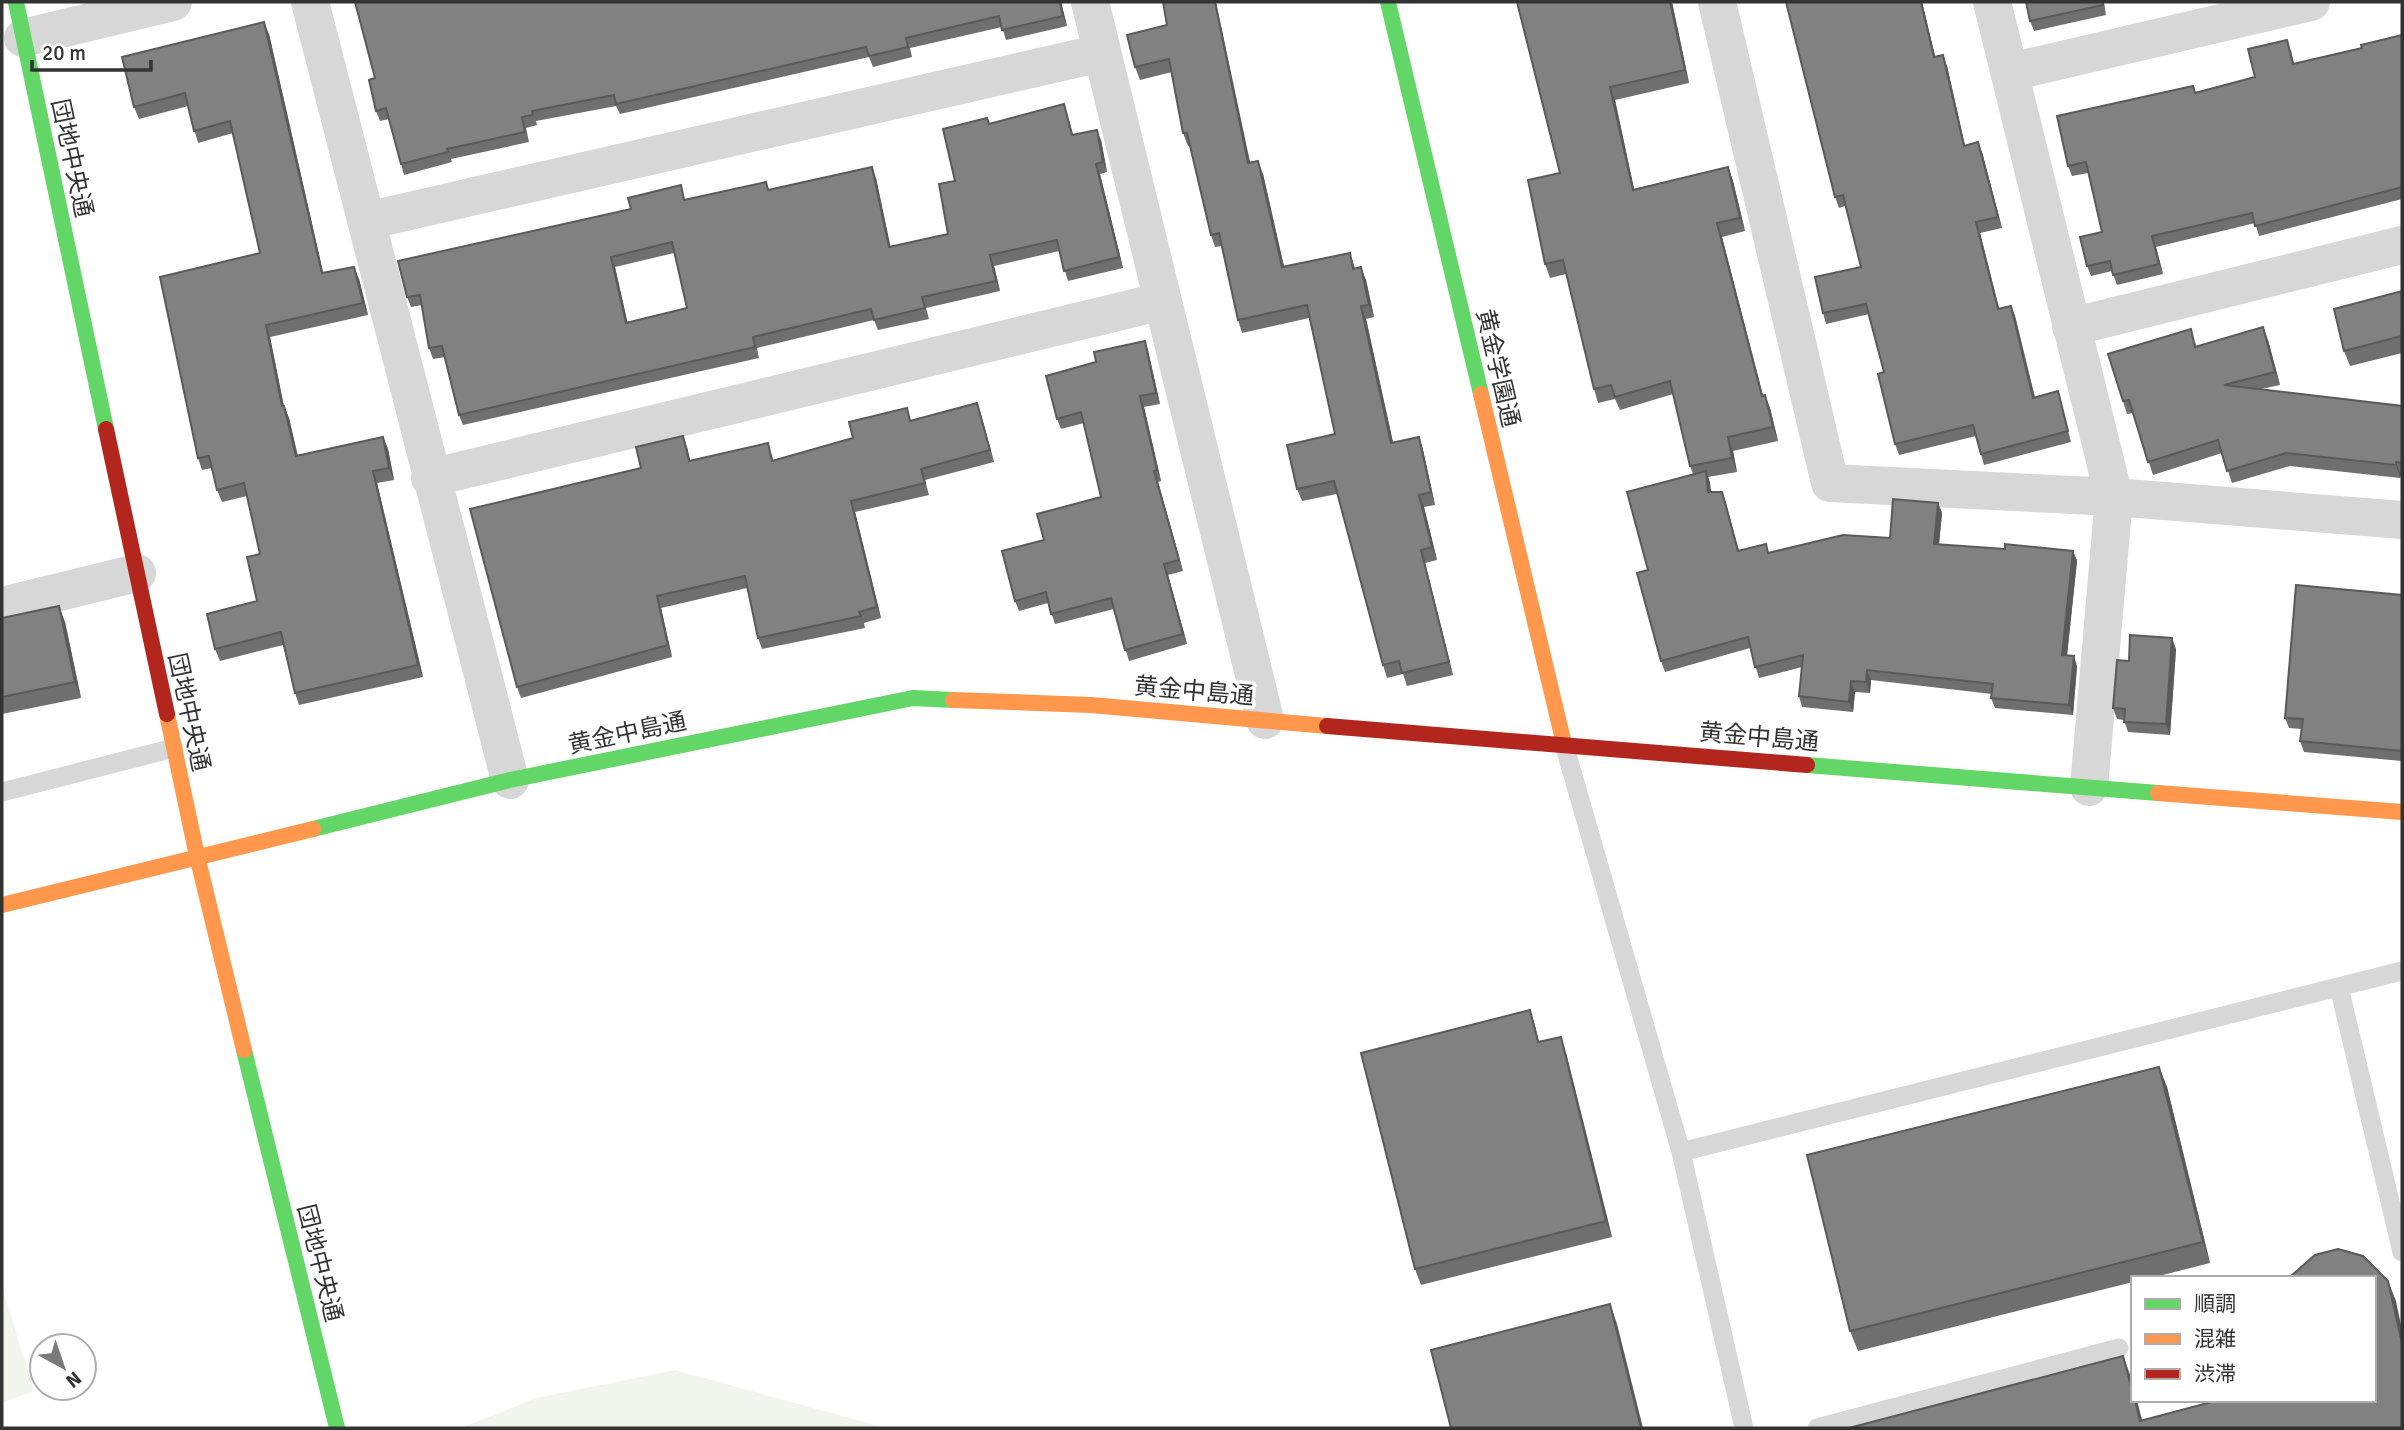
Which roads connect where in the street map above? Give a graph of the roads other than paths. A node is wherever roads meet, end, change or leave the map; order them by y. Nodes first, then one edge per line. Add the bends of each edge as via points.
1 (16, 2) edge
2 (173, 2) edge
3 (310, 2) edge
4 (1090, 2) edge
5 (1388, 2) edge
6 (1717, 2) edge
7 (1992, 2) edge
8 (2311, 2) edge
9 (23, 38) junction
10 (1101, 53) junction
11 (2010, 72) junction
12 (366, 221) junction
13 (2402, 246) edge
14 (1163, 301) junction
15 (2071, 327) junction
16 (430, 478) junction
17 (2114, 497) junction
18 (2402, 520) edge
19 (137, 573) junction
20 (2, 606) edge
21 (1265, 720) junction
22 (1564, 744) junction
23 (174, 748) junction
24 (510, 780) junction
25 (2089, 787) junction
26 (2, 792) edge
27 (2402, 813) edge
28 (197, 856) junction
29 (2, 905) edge
30 (2402, 971) edge
31 (2339, 987) junction
32 (1681, 1152) junction
33 (2402, 1252) edge
34 (2119, 1348) dead end
35 (337, 1428) edge
36 (1744, 1428) edge
37 (1817, 1428) edge

1 - 9 street, 団地中央通
2 - 9 street
3 - 12 street
4 - 10 street
5 - 22 street, 黄金学園通
6 - 17 street via 1830,483
7 - 11 street
8 - 11 street
9 - 19 street, 団地中央通
10 - 12 street
10 - 14 street
11 - 15 street
12 - 16 street
13 - 15 street
14 - 16 street
14 - 21 street
15 - 17 street
16 - 24 street
17 - 18 street
17 - 25 street
19 - 20 street
19 - 23 street, 団地中央通
21 - 22 street, 黄金中島通
21 - 24 street, 黄金中島通 via 1090,705 914,698
22 - 25 street, 黄金中島通
22 - 32 lane
23 - 26 lane
23 - 28 street, 団地中央通
24 - 28 street, 黄金中島通
25 - 27 street, 黄金中島通
28 - 29 street, 黄金中島通
28 - 35 street, 団地中央通
30 - 31 lane
31 - 32 lane
31 - 33 lane
32 - 36 lane
34 - 37 lane

